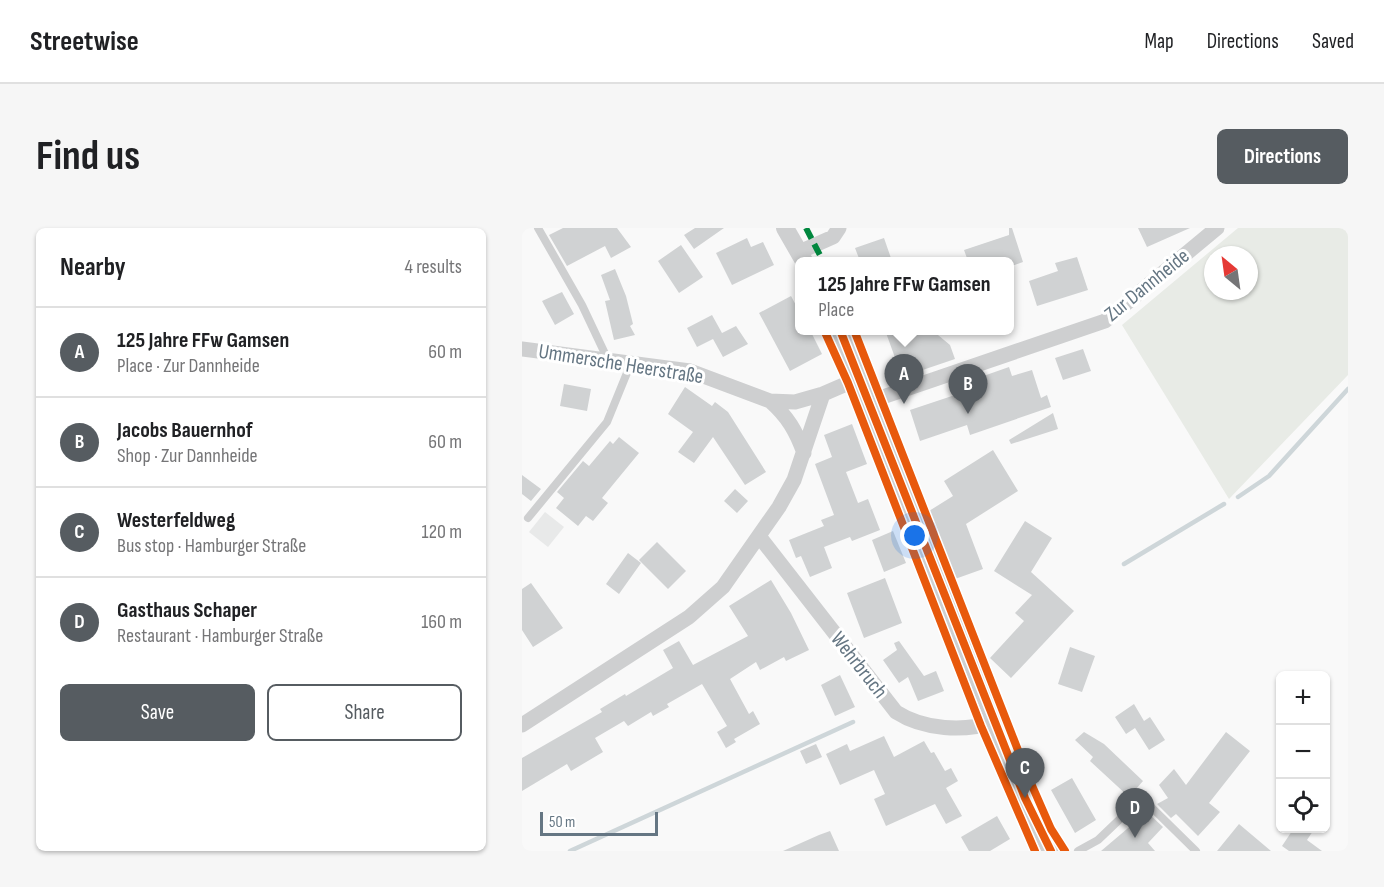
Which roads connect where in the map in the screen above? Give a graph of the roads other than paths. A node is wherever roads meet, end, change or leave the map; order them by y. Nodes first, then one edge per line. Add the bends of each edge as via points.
1 (538, 228) edge
2 (785, 228) edge
3 (839, 228) edge
4 (1217, 228) edge
5 (802, 257) edge
6 (842, 335) edge
7 (522, 349) edge
8 (608, 360) junction
9 (631, 363) junction
10 (860, 378) junction
11 (823, 394) junction
12 (770, 401) junction
13 (868, 402) junction
14 (804, 453) junction
15 (528, 518) dead end
16 (759, 536) junction
17 (995, 722) junction
18 (522, 725) edge
19 (1051, 851) edge
20 (1078, 851) edge
21 (1196, 851) edge

1 - 8 lane
2 - 5 street
3 - 5 street via 833,237
4 - 13 street, Zur Dannheide via 1105,321
6 - 10 street
7 - 8 street, Ummersche Heerstraße
8 - 9 street, Ummersche Heerstraße
9 - 12 street, Ummersche Heerstraße via 690,371
9 - 15 lane via 607,422
10 - 11 street
10 - 13 street
11 - 12 street, Ummersche Heerstraße via 795,402
11 - 14 street
12 - 14 street via 786,415
13 - 17 street
14 - 16 street via 794,480
16 - 17 street, Wehrbruch via 896,712 920,723 948,728
16 - 18 street via 723,587 689,617
17 - 19 street
20 - 21 lane via 1098,840 1142,798

